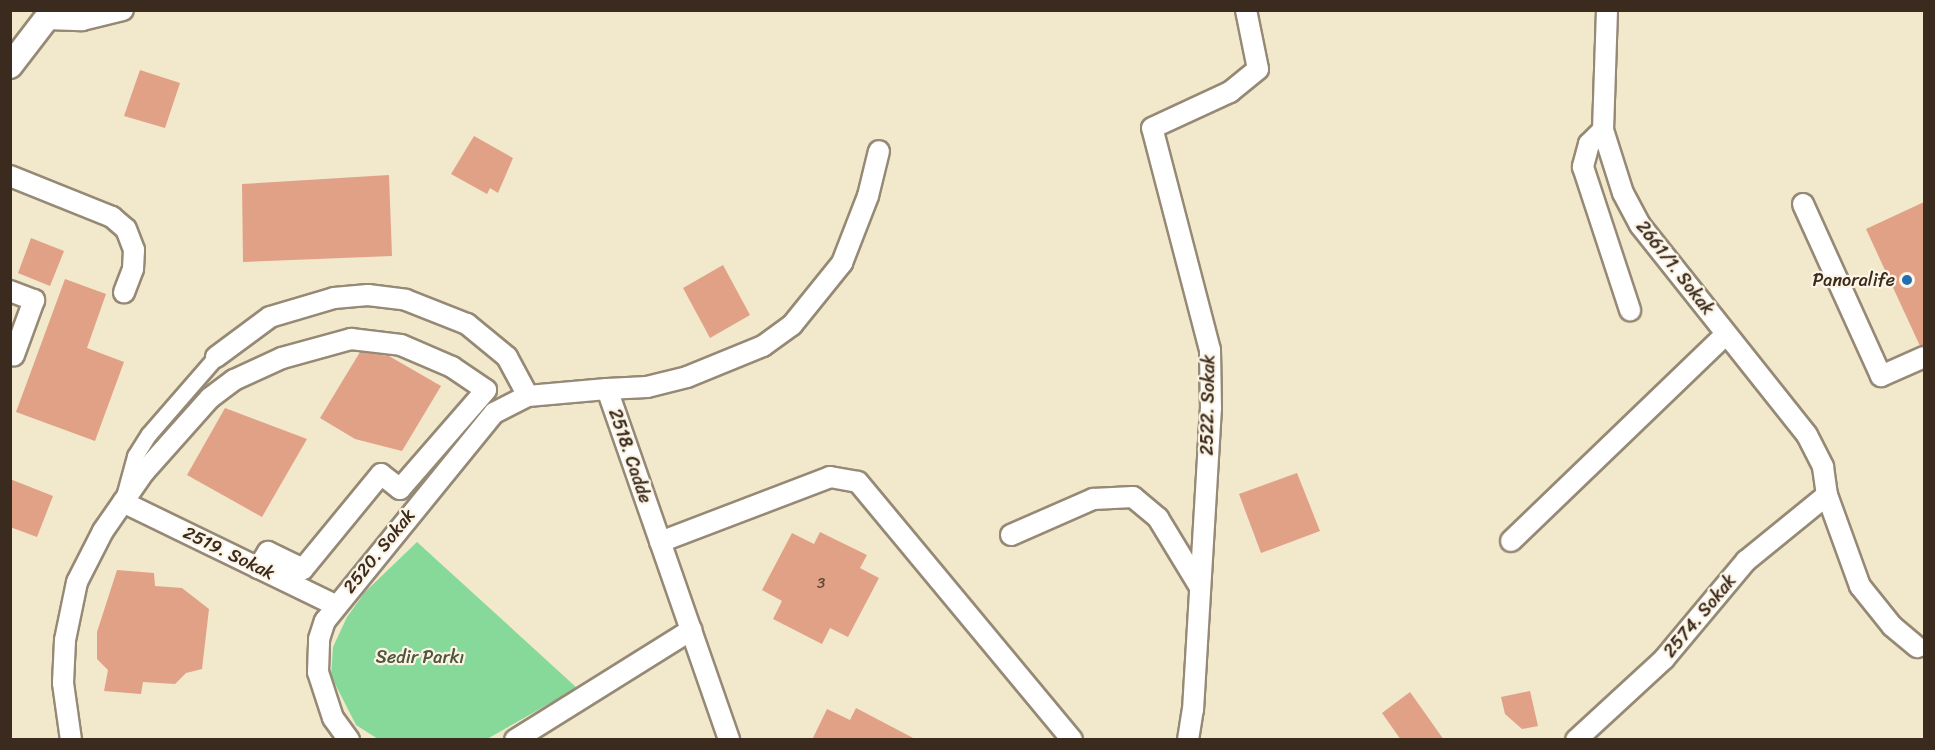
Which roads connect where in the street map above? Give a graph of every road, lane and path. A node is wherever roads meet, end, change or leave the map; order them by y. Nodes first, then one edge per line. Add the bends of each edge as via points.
1 (123, 10) edge
2 (1246, 10) edge
3 (1607, 10) edge
4 (50, 15) edge
5 (10, 66) edge
6 (1604, 130) junction
7 (879, 151) dead end
8 (10, 176) edge
9 (1803, 204) dead end
10 (10, 291) edge
11 (123, 292) dead end
12 (1630, 310) dead end
13 (1726, 334) junction
14 (14, 355) dead end
15 (216, 357) joint
16 (1924, 357) edge
17 (607, 389) junction
18 (528, 396) junction
19 (1827, 495) junction
20 (123, 502) junction
21 (1011, 535) dead end
22 (1511, 541) dead end
23 (660, 542) junction
24 (258, 568) junction
25 (1200, 587) junction
26 (335, 605) junction
27 (691, 630) junction
28 (1917, 647) dead end
29 (71, 740) edge
30 (349, 740) edge
31 (515, 740) edge
32 (729, 740) edge
33 (1072, 740) edge
34 (1188, 740) edge
35 (1576, 740) edge

1 - 4 street via 82,20
2 - 25 street, 2522. Sokak via 1258,69 1230,92 1152,128 1210,350 1211,408
3 - 6 street, 2661/1. Sokak
4 - 5 street
6 - 12 street via 1589,144 1583,167
6 - 13 street, 2661/1. Sokak via 1617,181 1637,219
7 - 17 street via 868,196 842,263 792,325 763,346 698,374 647,387
8 - 11 street via 112,217 126,229 134,250 133,269
9 - 16 street via 1881,376
10 - 14 street via 34,300
13 - 19 street, 2661/1. Sokak via 1807,435 1823,467
13 - 22 street
15 - 18 street via 270,317 300,306 368,295 406,300 438,310 489,339 521,377
15 - 20 street via 145,441 127,479
17 - 18 street, 2518. Cadde
17 - 23 street, 2518. Cadde
18 - 26 street, 2520. Sokak via 494,413
19 - 28 street, 2661/1. Sokak via 1860,586 1892,626
19 - 35 street, 2574. Sokak via 1746,561 1664,659
20 - 24 street, 2519. Sokak
20 - 24 street via 168,442 210,398 234,380 318,346 351,339 401,345 459,371 486,390 400,489 381,474 303,569 268,552
20 - 29 street via 88,557 70,609 63,683
21 - 25 street via 1094,499 1132,497 1147,505 1158,519
23 - 27 street, 2518. Cadde
23 - 33 street via 830,477 858,482
24 - 26 street, 2519. Sokak
25 - 34 street, 2522. Sokak
26 - 30 street, 2520. Sokak via 319,639 318,672 333,718
27 - 31 street
27 - 32 street, 2518. Cadde

